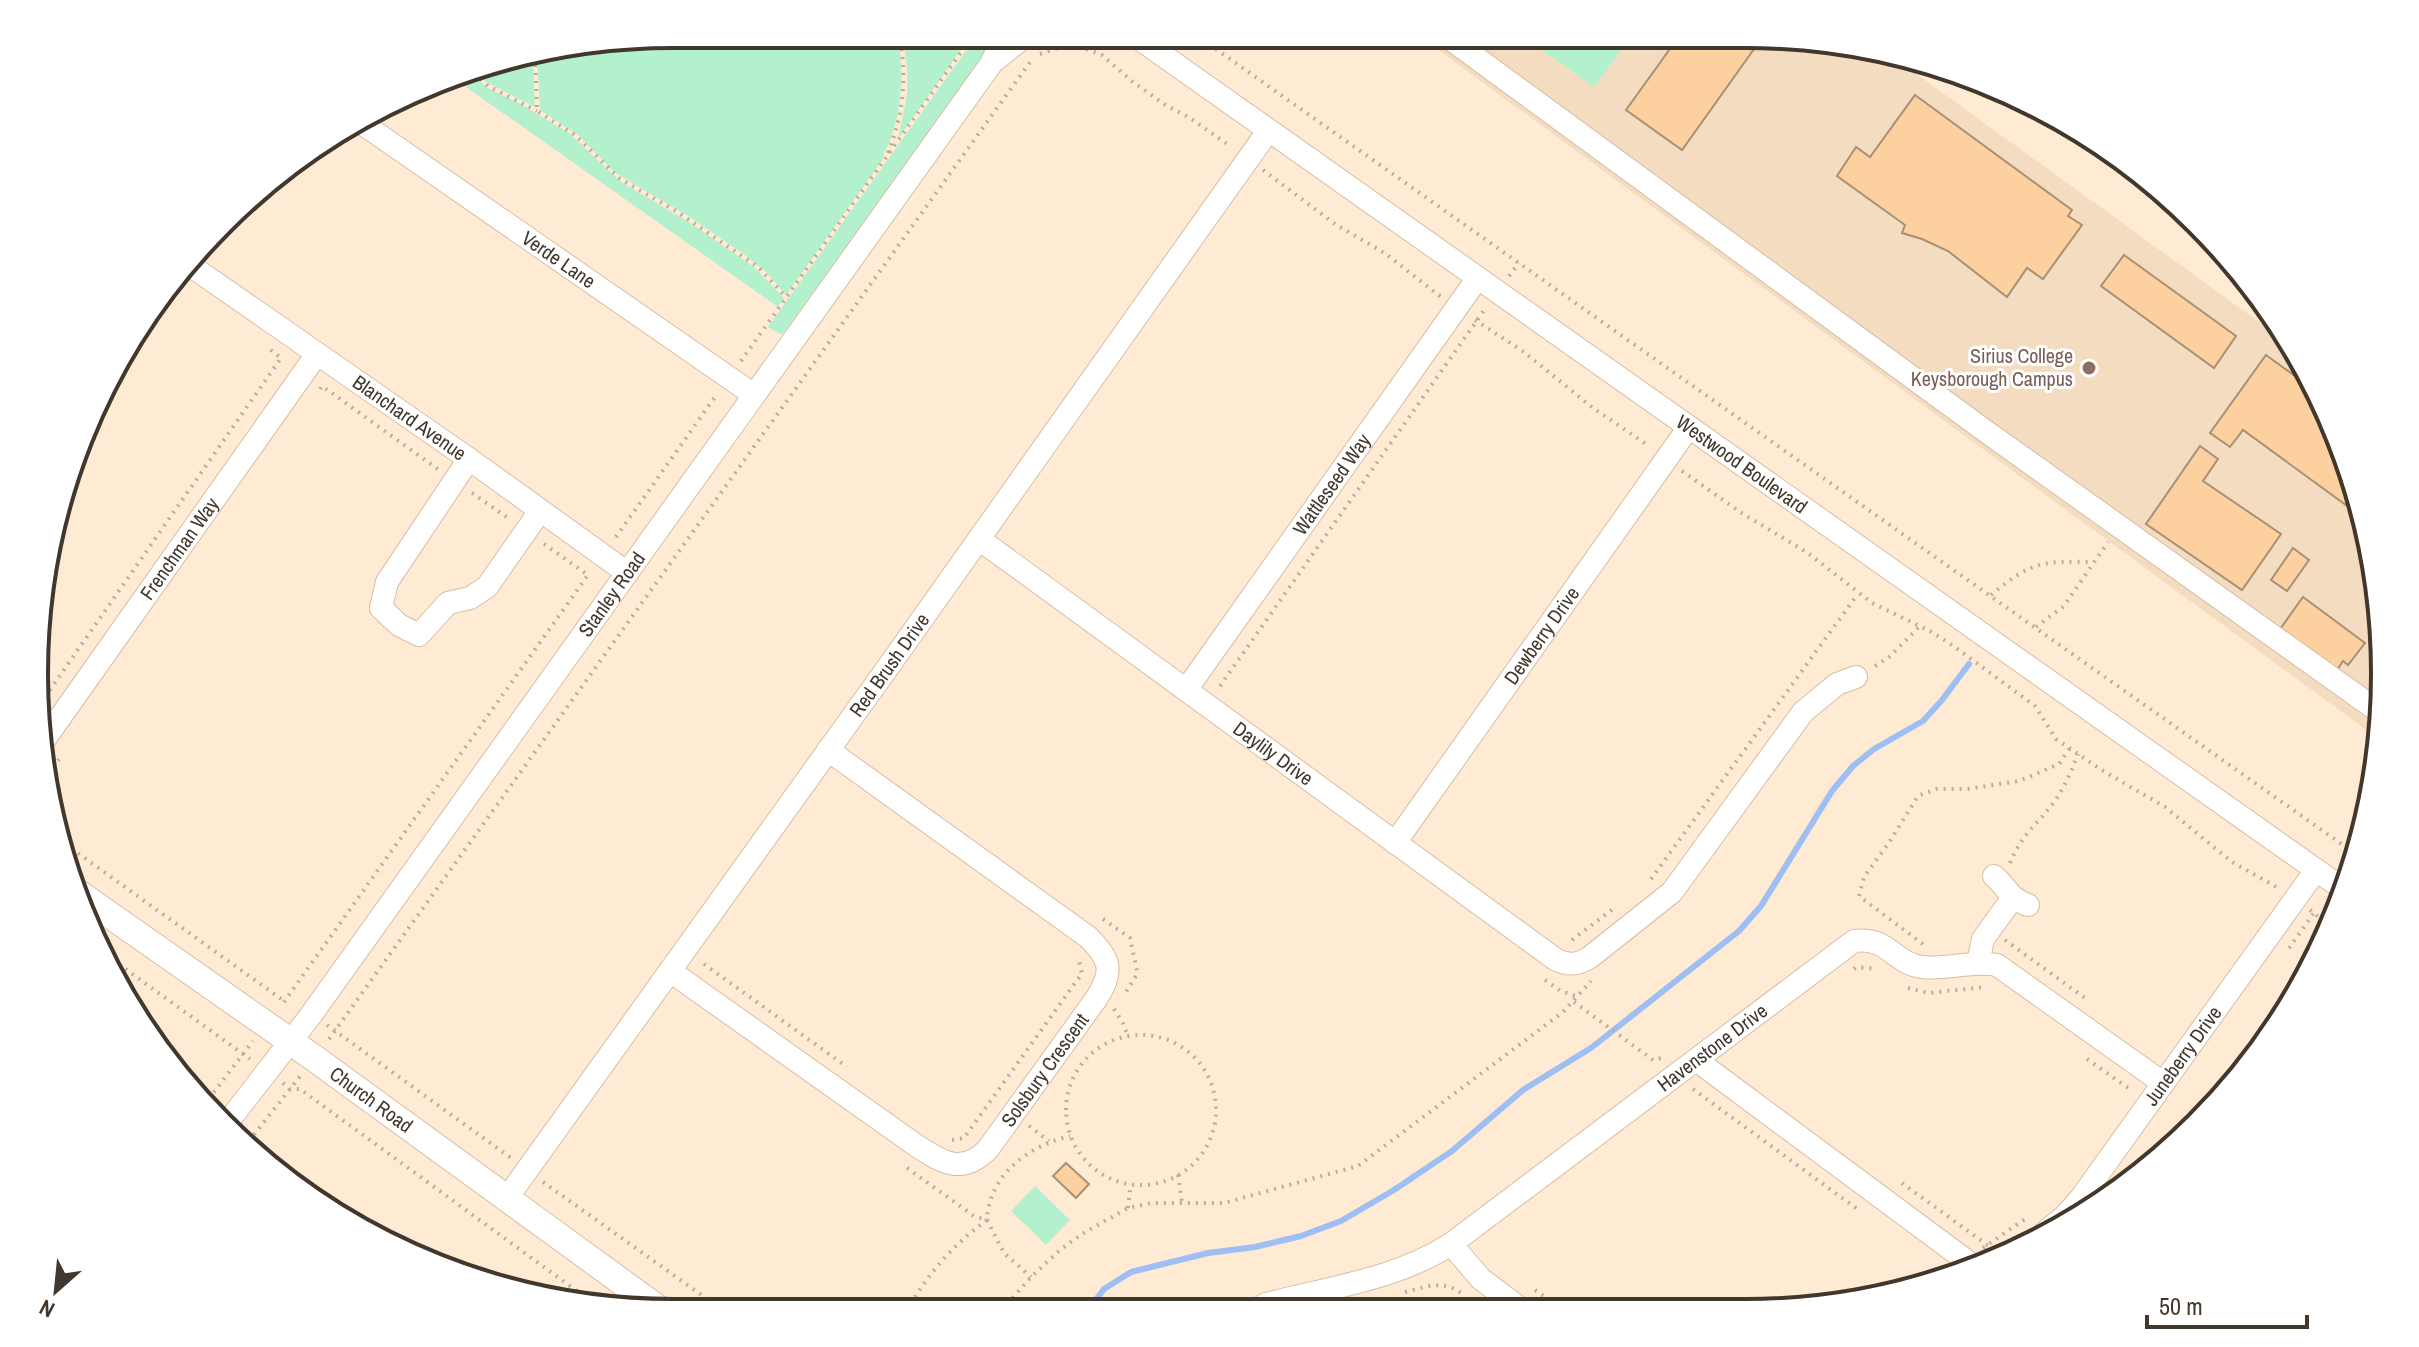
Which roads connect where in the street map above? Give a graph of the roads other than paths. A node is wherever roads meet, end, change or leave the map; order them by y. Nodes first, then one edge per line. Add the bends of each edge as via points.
1 (998, 48) edge
2 (1011, 48) edge
3 (1150, 48) edge
4 (1463, 48) edge
5 (991, 64) junction
6 (369, 128) edge
7 (1268, 131) junction
8 (196, 270) edge
9 (1477, 279) junction
10 (317, 354) junction
11 (754, 395) junction
12 (1689, 427) junction
13 (469, 459) junction
14 (540, 511) junction
15 (979, 539) junction
16 (626, 572) junction
17 (1856, 677) road end
18 (1186, 690) junction
19 (2370, 705) edge
20 (51, 731) edge
21 (828, 750) junction
22 (1395, 843) junction
23 (2316, 870) junction
24 (2335, 883) edge
25 (2009, 891) road end
26 (92, 902) edge
27 (1978, 963) junction
28 (670, 971) junction
29 (290, 1043) junction
30 (1696, 1060) junction
31 (2154, 1077) junction
32 (232, 1117) edge
33 (507, 1198) junction
34 (2075, 1205) edge
35 (1451, 1244) junction
36 (1964, 1259) edge
37 (644, 1298) edge
38 (1285, 1299) edge
39 (1508, 1299) edge

1 - 5 street, Stanley Road
2 - 5 street, Stanley Road
3 - 7 street, Westwood Boulevard
4 - 19 street
5 - 11 street, Stanley Road
6 - 11 street, Verde Lane
7 - 9 street, Westwood Boulevard
7 - 15 street, Red Brush Drive
8 - 10 street, Blanchard Avenue
9 - 12 street, Westwood Boulevard
9 - 18 street, Wattleseed Way
10 - 13 street, Blanchard Avenue
10 - 20 street, Frenchman Way
11 - 16 street, Stanley Road
12 - 22 street, Dewberry Drive
12 - 23 street, Westwood Boulevard
13 - 14 street, Blanchard Avenue
13 - 14 street via 387,582 381,608 399,625 419,635 448,603 487,587
14 - 16 street, Blanchard Avenue
15 - 18 street, Daylily Drive
15 - 21 street, Red Brush Drive
16 - 29 street, Stanley Road
17 - 22 street, Daylily Drive via 1837,684 1803,712 1672,892 1580,963 1568,954 1555,959
18 - 22 street, Daylily Drive
21 - 28 street, Red Brush Drive
21 - 28 street, Solsbury Crescent via 1088,937 1107,959 1103,988 988,1149 963,1164 944,1161 917,1146
23 - 24 street, Westwood Boulevard
23 - 31 street, Juneberry Drive
25 - 27 street via 1979,950
26 - 29 main road, Church Road
27 - 30 street, Havenstone Drive via 1914,965 1874,941 1854,941
27 - 31 street, Havenstone Drive via 2007,970
28 - 33 street, Red Brush Drive
29 - 32 street, Stanley Road
29 - 33 main road, Church Road
30 - 35 street, Havenstone Drive
30 - 36 street
31 - 34 street, Juneberry Drive
33 - 37 main road, Church Road
35 - 38 street, Havenstone Drive via 1412,1265
35 - 39 street via 1481,1279

